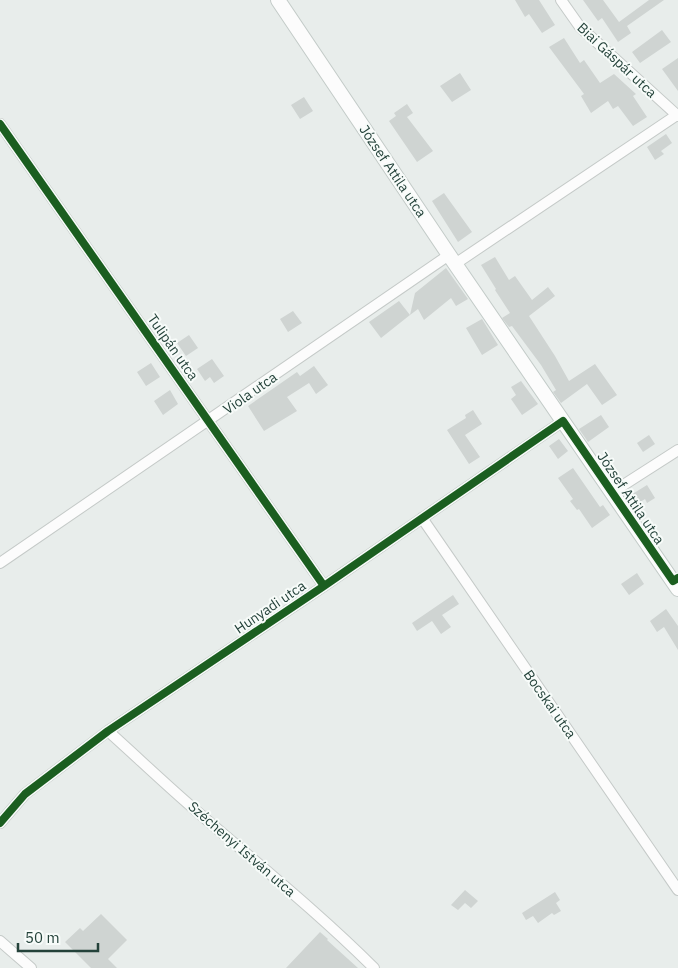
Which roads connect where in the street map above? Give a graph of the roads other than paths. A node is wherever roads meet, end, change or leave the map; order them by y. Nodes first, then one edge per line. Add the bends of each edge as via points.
1 (278, 0) edge
2 (561, 0) edge
3 (677, 116) edge
4 (0, 124) edge
5 (452, 260) junction
6 (209, 420) junction
7 (563, 421) junction
8 (678, 450) edge
9 (612, 493) junction
10 (422, 518) junction
11 (0, 563) edge
12 (676, 583) edge
13 (324, 586) junction
14 (108, 731) junction
15 (0, 823) edge
16 (678, 890) edge
17 (0, 941) edge
18 (31, 968) edge
19 (374, 968) edge

1 - 5 street, József Attila utca
2 - 3 street, Biai Gáspár utca via 580,27
3 - 5 street, Viola utca
4 - 6 street, Tulipán utca
5 - 6 street, Viola utca
5 - 7 street, József Attila utca
6 - 11 street, Viola utca
6 - 13 street, Tulipán utca
7 - 9 street, József Attila utca
7 - 10 street, Hunyadi utca
8 - 9 street
9 - 12 street, József Attila utca
10 - 13 street, Hunyadi utca
10 - 16 street, Bocskai utca
13 - 14 street, Hunyadi utca
14 - 15 street, Hunyadi utca via 25,794
14 - 19 street, Széchenyi István utca
17 - 18 street

